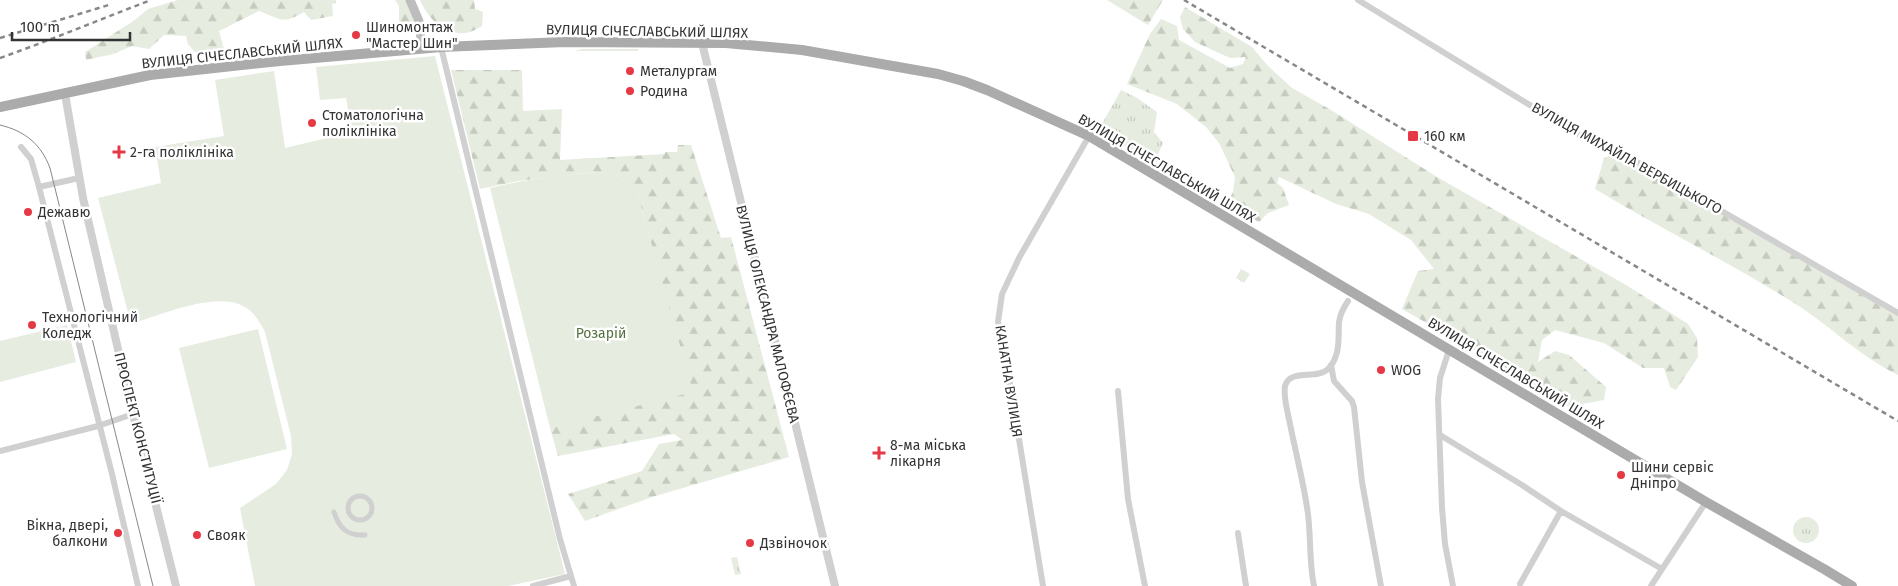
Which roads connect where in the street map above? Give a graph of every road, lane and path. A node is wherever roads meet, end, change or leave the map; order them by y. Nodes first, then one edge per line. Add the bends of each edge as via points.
1 (410, 0) edge
2 (1358, 0) edge
3 (702, 43) junction
4 (441, 47) junction
5 (422, 48) junction
6 (64, 94) junction
7 (0, 107) edge
8 (1089, 136) junction
9 (22, 147) dead end
10 (79, 178) junction
11 (39, 187) junction
12 (1348, 301) dead end
13 (1898, 313) edge
14 (1449, 350) junction
15 (1331, 365) junction
16 (1118, 391) dead end
17 (133, 414) junction
18 (98, 426) junction
19 (1440, 435) junction
20 (0, 451) edge
21 (1706, 502) junction
22 (1562, 510) junction
23 (334, 512) dead end
24 (358, 520) joint
25 (1238, 533) dead end
26 (364, 535) dead end
27 (1662, 569) junction
28 (571, 576) junction
29 (1520, 584) dead end
30 (138, 586) edge
31 (176, 586) edge
32 (533, 586) edge
33 (574, 586) edge
34 (836, 586) edge
35 (1043, 586) edge
36 (1145, 586) edge
37 (1246, 586) edge
38 (1314, 586) edge
39 (1381, 586) edge
40 (1453, 586) edge
41 (1651, 586) edge
42 (1852, 586) edge

1 - 5 main road via 419,22
2 - 13 street, ВУЛИЦЯ МИХАЙЛА ВЕРБИЦЬКОГО via 1569,129 1630,158
3 - 4 main road, ВУЛИЦЯ СІЧЕСЛАВСЬКИЙ ШЛЯХ via 565,42
3 - 8 main road, ВУЛИЦЯ СІЧЕСЛАВСЬКИЙ ШЛЯХ via 802,50 938,74 987,90
3 - 34 street, ВУЛИЦЯ ОЛЕКСАНДРА МАЛОФЄЄВА
4 - 5 main road, ВУЛИЦЯ СІЧЕСЛАВСЬКИЙ ШЛЯХ
4 - 28 street
5 - 6 main road, ВУЛИЦЯ СІЧЕСЛАВСЬКИЙ ШЛЯХ via 150,75
6 - 7 main road, ВУЛИЦЯ СІЧЕСЛАВСЬКИЙ ШЛЯХ
6 - 10 street, ПРОСПЕКТ КОНСТИТУЦІЇ
8 - 14 main road, ВУЛИЦЯ СІЧЕСЛАВСЬКИЙ ШЛЯХ
8 - 35 street, КАНАТНА ВУЛИЦЯ via 1013,271 1002,294 998,322
9 - 11 street via 31,159
10 - 11 street
10 - 17 street, ПРОСПЕКТ КОНСТИТУЦІЇ
11 - 18 street
12 - 15 street via 1339,320 1338,348
14 - 19 street via 1440,378
14 - 21 main road, ВУЛИЦЯ СІЧЕСЛАВСЬКИЙ ШЛЯХ
15 - 38 street via 1323,372 1290,379 1285,393 1307,512
15 - 39 street via 1334,381 1354,407 1362,482
16 - 36 street via 1128,499
17 - 18 street
17 - 31 street, ПРОСПЕКТ КОНСТИТУЦІЇ
18 - 20 street
18 - 30 street
19 - 22 street
19 - 40 street via 1445,544
21 - 27 street
21 - 42 main road, ВУЛИЦЯ СІЧЕСЛАВСЬКИЙ ШЛЯХ
22 - 27 street
22 - 29 street
23 - 26 street via 343,530
24 - 24 street via 369,515 372,507 368,500 359,496 351,500 348,507 350,514
25 - 37 street
27 - 41 street
28 - 32 street
28 - 33 street

